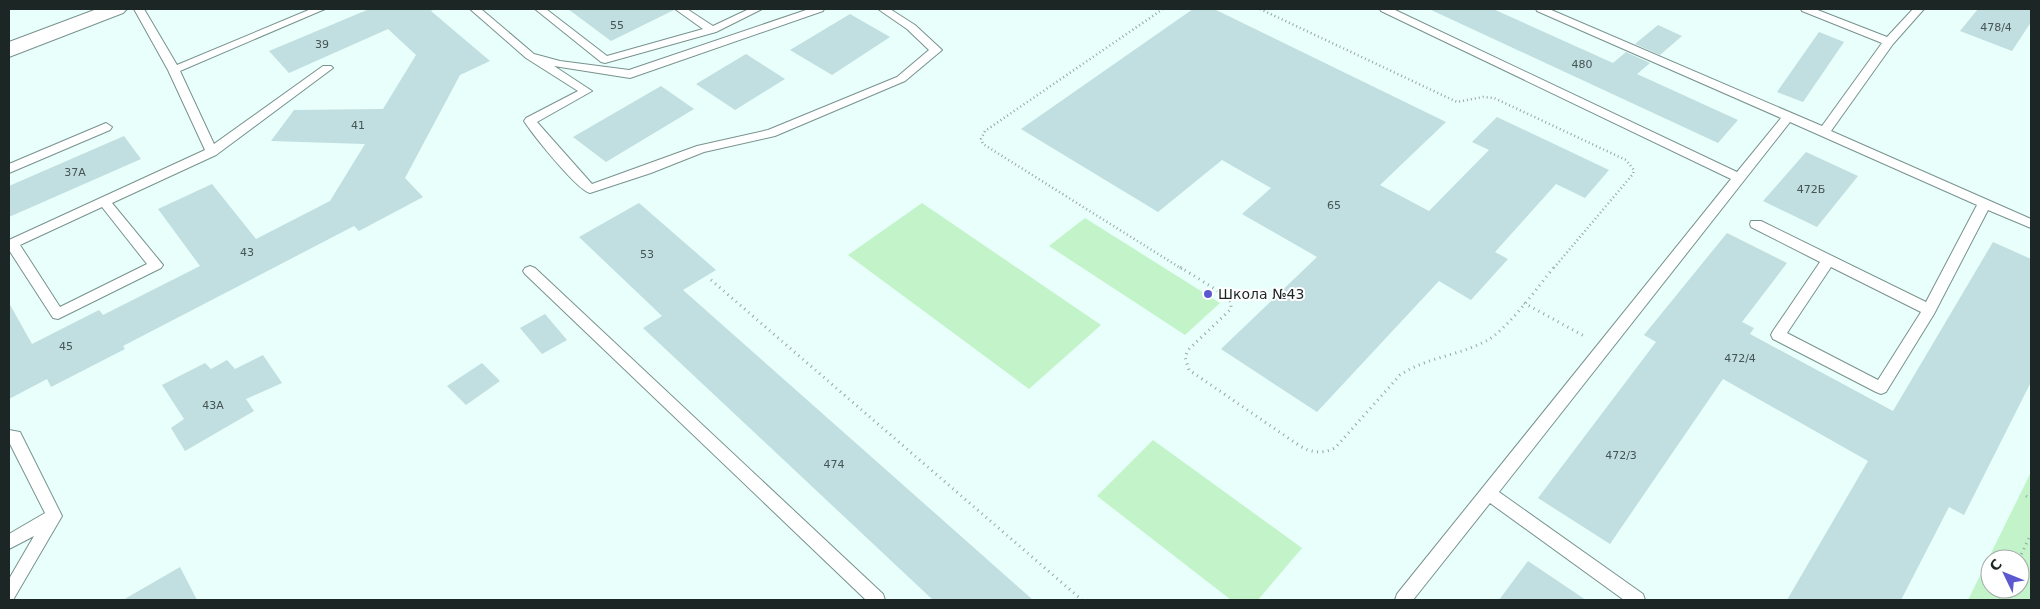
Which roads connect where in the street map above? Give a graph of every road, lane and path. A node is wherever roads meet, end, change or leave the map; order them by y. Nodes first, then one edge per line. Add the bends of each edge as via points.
1 (116, 9) edge
2 (140, 9) edge
3 (320, 9) edge
4 (475, 9) edge
5 (540, 9) edge
6 (680, 9) edge
7 (756, 9) edge
8 (819, 9) edge
9 (883, 9) edge
10 (1163, 9) edge
11 (1260, 9) edge
12 (1385, 9) edge
13 (1541, 9) edge
14 (1806, 9) edge
15 (1919, 9) edge
16 (712, 30) junction
17 (1889, 42) junction
18 (9, 50) edge
19 (530, 56) junction
20 (326, 68) dead end
21 (174, 70) junction
22 (1788, 117) junction
23 (106, 127) dead end
24 (1824, 132) junction
25 (212, 152) junction
26 (10, 164) edge
27 (1739, 178) junction
28 (104, 201) junction
29 (1985, 203) junction
30 (1756, 224) dead end
31 (2031, 224) edge
32 (10, 245) edge
33 (1828, 261) junction
34 (530, 271) dead end
35 (711, 280) dead end
36 (1524, 303) junction
37 (1929, 310) junction
38 (1604, 347) junction
39 (9, 436) edge
40 (1488, 493) junction
41 (2026, 496) dead end
42 (2031, 499) edge
43 (54, 516) junction
44 (2031, 534) edge
45 (9, 542) edge
46 (2024, 549) edge
47 (9, 594) edge
48 (878, 600) edge
49 (1082, 600) edge
50 (1403, 600) edge
51 (1637, 600) edge

1 - 18 street
2 - 21 lane
3 - 21 lane
4 - 19 lane
5 - 16 lane via 605,60
6 - 16 lane
7 - 16 lane
8 - 19 lane via 630,74 559,64
9 - 19 lane via 911,27 936,50 900,79 770,133 701,149 590,189 530,121 586,91
10 - 36 path via 985,131 981,138 983,144 1228,298 1231,309 1188,350 1185,357 1189,370 1195,375 1300,446 1310,451 1328,452 1410,366 1434,357 1463,352 1490,340
11 - 36 path via 1457,102 1482,96 1494,98 1630,164 1633,174
12 - 27 lane
13 - 22 lane
14 - 17 lane
15 - 17 lane
17 - 24 lane
20 - 25 lane
21 - 25 lane
22 - 24 lane
22 - 27 lane
23 - 26 lane
24 - 29 lane
25 - 28 lane
27 - 38 lane
28 - 32 lane
28 - 32 lane via 156,265 58,314
29 - 31 lane
29 - 37 lane
30 - 33 lane
33 - 37 lane
33 - 37 lane via 1778,335 1881,388
34 - 48 lane
35 - 49 path
36 - 38 path
38 - 40 lane
39 - 43 lane via 15,436
40 - 50 lane
40 - 51 lane
41 - 42 path
43 - 45 lane
43 - 47 lane
44 - 46 path

